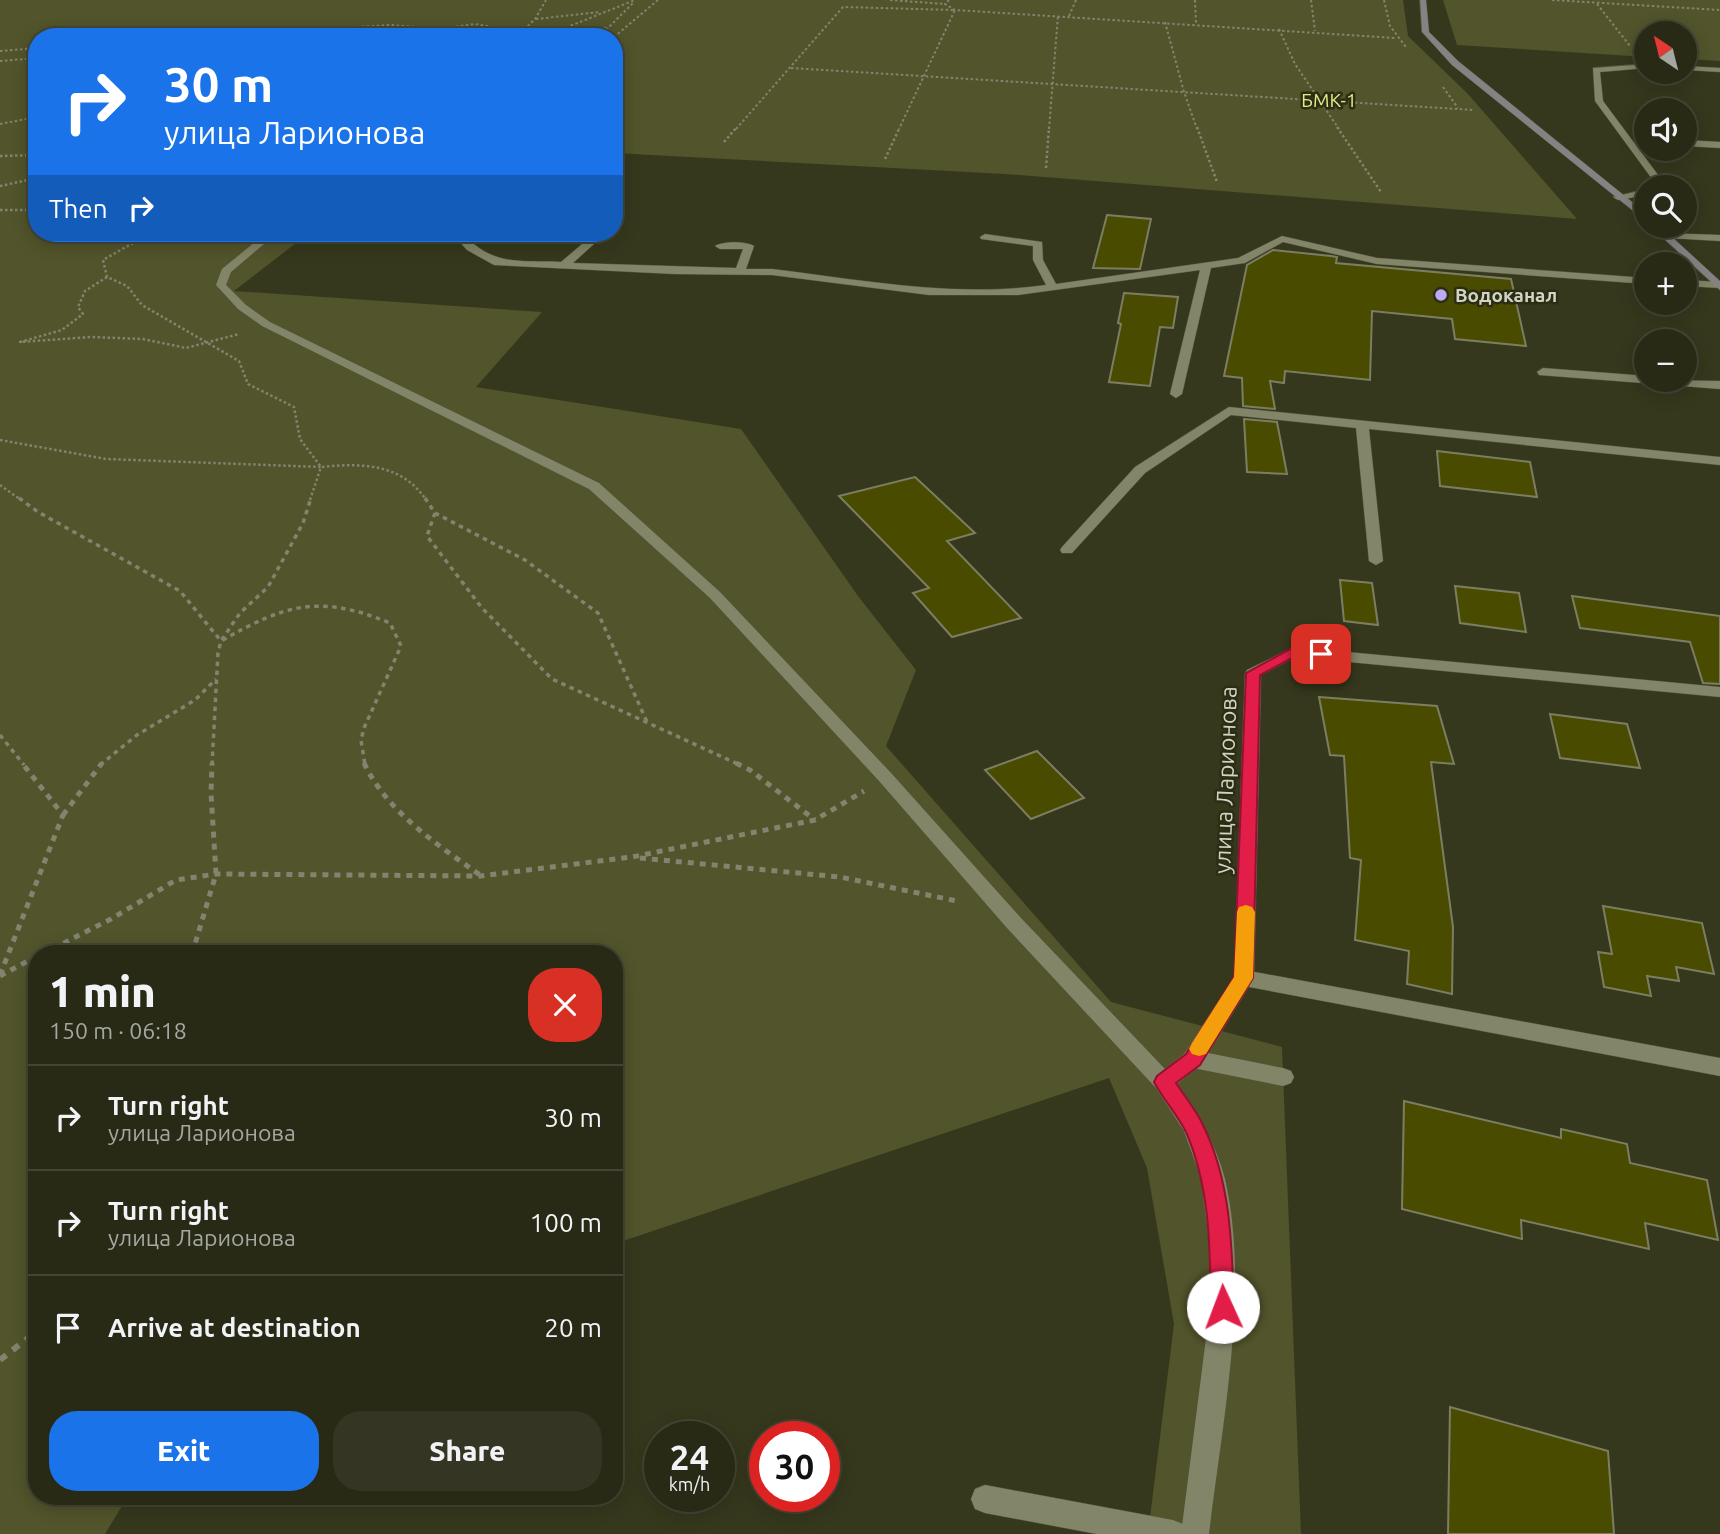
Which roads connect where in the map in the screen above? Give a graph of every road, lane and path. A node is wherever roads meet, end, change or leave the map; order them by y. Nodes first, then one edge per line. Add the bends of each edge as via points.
1 (546, 0) edge
2 (658, 0) edge
3 (890, 0) edge
4 (948, 0) edge
5 (1076, 0) edge
6 (1195, 0) edge
7 (1311, 0) edge
8 (1423, 0) edge
9 (1552, 0) edge
10 (634, 1) edge
11 (1595, 1) edge
12 (946, 4) junction
13 (955, 10) junction
14 (1720, 10) edge
15 (607, 12) junction
16 (1058, 15) junction
17 (1069, 16) junction
18 (535, 19) junction
19 (1165, 22) junction
20 (1196, 23) junction
21 (620, 26) dead end
22 (610, 27) junction
23 (340, 28) edge
24 (429, 28) edge
25 (445, 28) edge
26 (501, 28) edge
27 (526, 28) edge
28 (565, 28) edge
29 (593, 28) edge
30 (623, 29) edge
31 (1279, 29) junction
32 (1315, 31) junction
33 (1395, 37) dead end
34 (28, 49) edge
35 (0, 51) edge
36 (1634, 52) dead end
37 (28, 59) edge
38 (0, 61) edge
39 (1634, 67) edge
40 (791, 68) junction
41 (1698, 69) edge
42 (1720, 70) edge
43 (923, 76) junction
44 (1052, 84) junction
45 (1184, 93) junction
46 (1322, 101) junction
47 (1517, 112) junction
48 (28, 119) edge
49 (0, 124) edge
50 (724, 142) dead end
51 (1697, 144) edge
52 (1720, 145) edge
53 (1633, 147) joint
54 (28, 155) edge
55 (0, 156) edge
56 (886, 159) dead end
57 (1045, 168) dead end
58 (1653, 175) edge
59 (28, 180) edge
60 (1217, 182) dead end
61 (0, 187) edge
62 (1381, 192) dead end
63 (1634, 194) edge
64 (1618, 197) junction
65 (1634, 209) edge
66 (0, 210) edge
67 (28, 210) edge
68 (985, 237) dead end
69 (1697, 237) edge
70 (1670, 238) edge
71 (1720, 238) edge
72 (135, 242) edge
73 (261, 242) edge
74 (465, 242) edge
75 (591, 242) edge
76 (720, 246) dead end
77 (564, 265) junction
78 (1206, 266) junction
79 (740, 272) junction
80 (107, 278) junction
81 (1634, 280) edge
82 (1697, 284) edge
83 (1719, 286) edge
84 (1052, 287) junction
85 (266, 324) junction
86 (209, 344) junction
87 (1543, 372) dead end
88 (1720, 385) edge
89 (1176, 394) dead end
90 (1362, 423) junction
91 (0, 440) edge
92 (1720, 461) edge
93 (321, 467) junction
94 (0, 485) edge
95 (435, 513) junction
96 (1068, 550) dead end
97 (1376, 561) dead end
98 (221, 641) junction
99 (216, 679) junction
100 (1720, 692) edge
101 (647, 722) junction
102 (0, 735) edge
103 (886, 778) junction
104 (63, 815) junction
105 (815, 820) junction
106 (632, 857) junction
107 (216, 874) junction
108 (481, 876) junction
109 (960, 902) dead end
110 (60, 945) edge
111 (195, 945) edge
112 (28, 961) edge
113 (0, 975) edge
114 (1244, 978) junction
115 (1193, 1059) junction
116 (1720, 1067) edge
117 (1283, 1077) dead end
118 (1164, 1082) junction
119 (28, 1338) edge
120 (0, 1360) edge
121 (985, 1499) dead end
122 (1173, 1534) edge
123 (1195, 1534) edge

1 - 18 path
2 - 30 path
3 - 12 path
4 - 12 path
5 - 17 path
6 - 20 path
7 - 32 path
8 - 47 main road via 1426,32 1455,64
9 - 11 path
10 - 15 path
10 - 22 path
11 - 14 path
11 - 36 path
12 - 13 path
13 - 16 path
13 - 40 path via 843,7
13 - 43 path
15 - 18 path
15 - 28 path
16 - 17 path
16 - 44 path
17 - 19 path
18 - 27 path
19 - 20 path
19 - 45 path
20 - 31 path
21 - 22 path
22 - 29 path
23 - 24 path
25 - 26 path via 462,23
31 - 32 path
31 - 46 path via 1294,64
32 - 33 path
34 - 35 path
37 - 38 path
39 - 53 street via 1596,70 1599,101
40 - 43 path
40 - 50 path
41 - 42 street
43 - 44 path
43 - 56 path
44 - 45 path
44 - 57 path
45 - 46 path
45 - 60 path
46 - 47 path
46 - 62 path
47 - 64 main road
48 - 49 path
51 - 52 street
53 - 58 street
54 - 55 path
59 - 61 path
63 - 64 street
64 - 65 main road
66 - 67 path
68 - 84 street via 1038,244 1038,260
69 - 71 street
70 - 83 main road
72 - 80 path via 103,260
73 - 85 street via 226,271 221,285 250,316
74 - 77 street via 494,262
75 - 77 street
76 - 79 street via 749,246
77 - 79 street
78 - 81 street via 1241,261 1282,239 1377,261
78 - 84 street
78 - 89 street
79 - 84 street via 929,292 1018,292
80 - 86 path via 127,286 142,305
80 - 86 path via 85,291 78,307 83,314 62,330 20,342 91,337 143,339 186,348
82 - 83 street
85 - 86 path
85 - 103 street via 594,486 715,595
86 - 93 path via 239,361 248,384 294,407 300,439
87 - 88 street
90 - 92 street
90 - 96 street via 1229,411 1140,470
90 - 97 street
91 - 93 path via 106,459
93 - 95 path via 355,463 384,467 415,486
93 - 98 path via 303,523 268,587
94 - 98 path via 38,512 180,592
95 - 101 path via 524,560 598,613
95 - 101 path via 426,536 482,608 552,679
98 - 99 path
98 - 108 path via 262,617 303,607 350,608 390,623 401,646 360,742 364,769 412,826
99 - 104 path via 195,700 105,759
99 - 107 path via 211,793
100 - 114 street, улица Ларионова via 1294,652 1253,673
101 - 105 path via 750,769
102 - 104 path
103 - 105 path
103 - 118 street
104 - 113 path
105 - 106 path
106 - 108 path
106 - 109 path via 825,876 928,892
107 - 108 path
107 - 110 path via 176,880
107 - 111 path
112 - 113 path
114 - 115 street
114 - 116 street
115 - 117 street
115 - 118 street
118 - 123 street via 1194,1127 1213,1178 1221,1242 1223,1307
119 - 120 path
121 - 122 street

